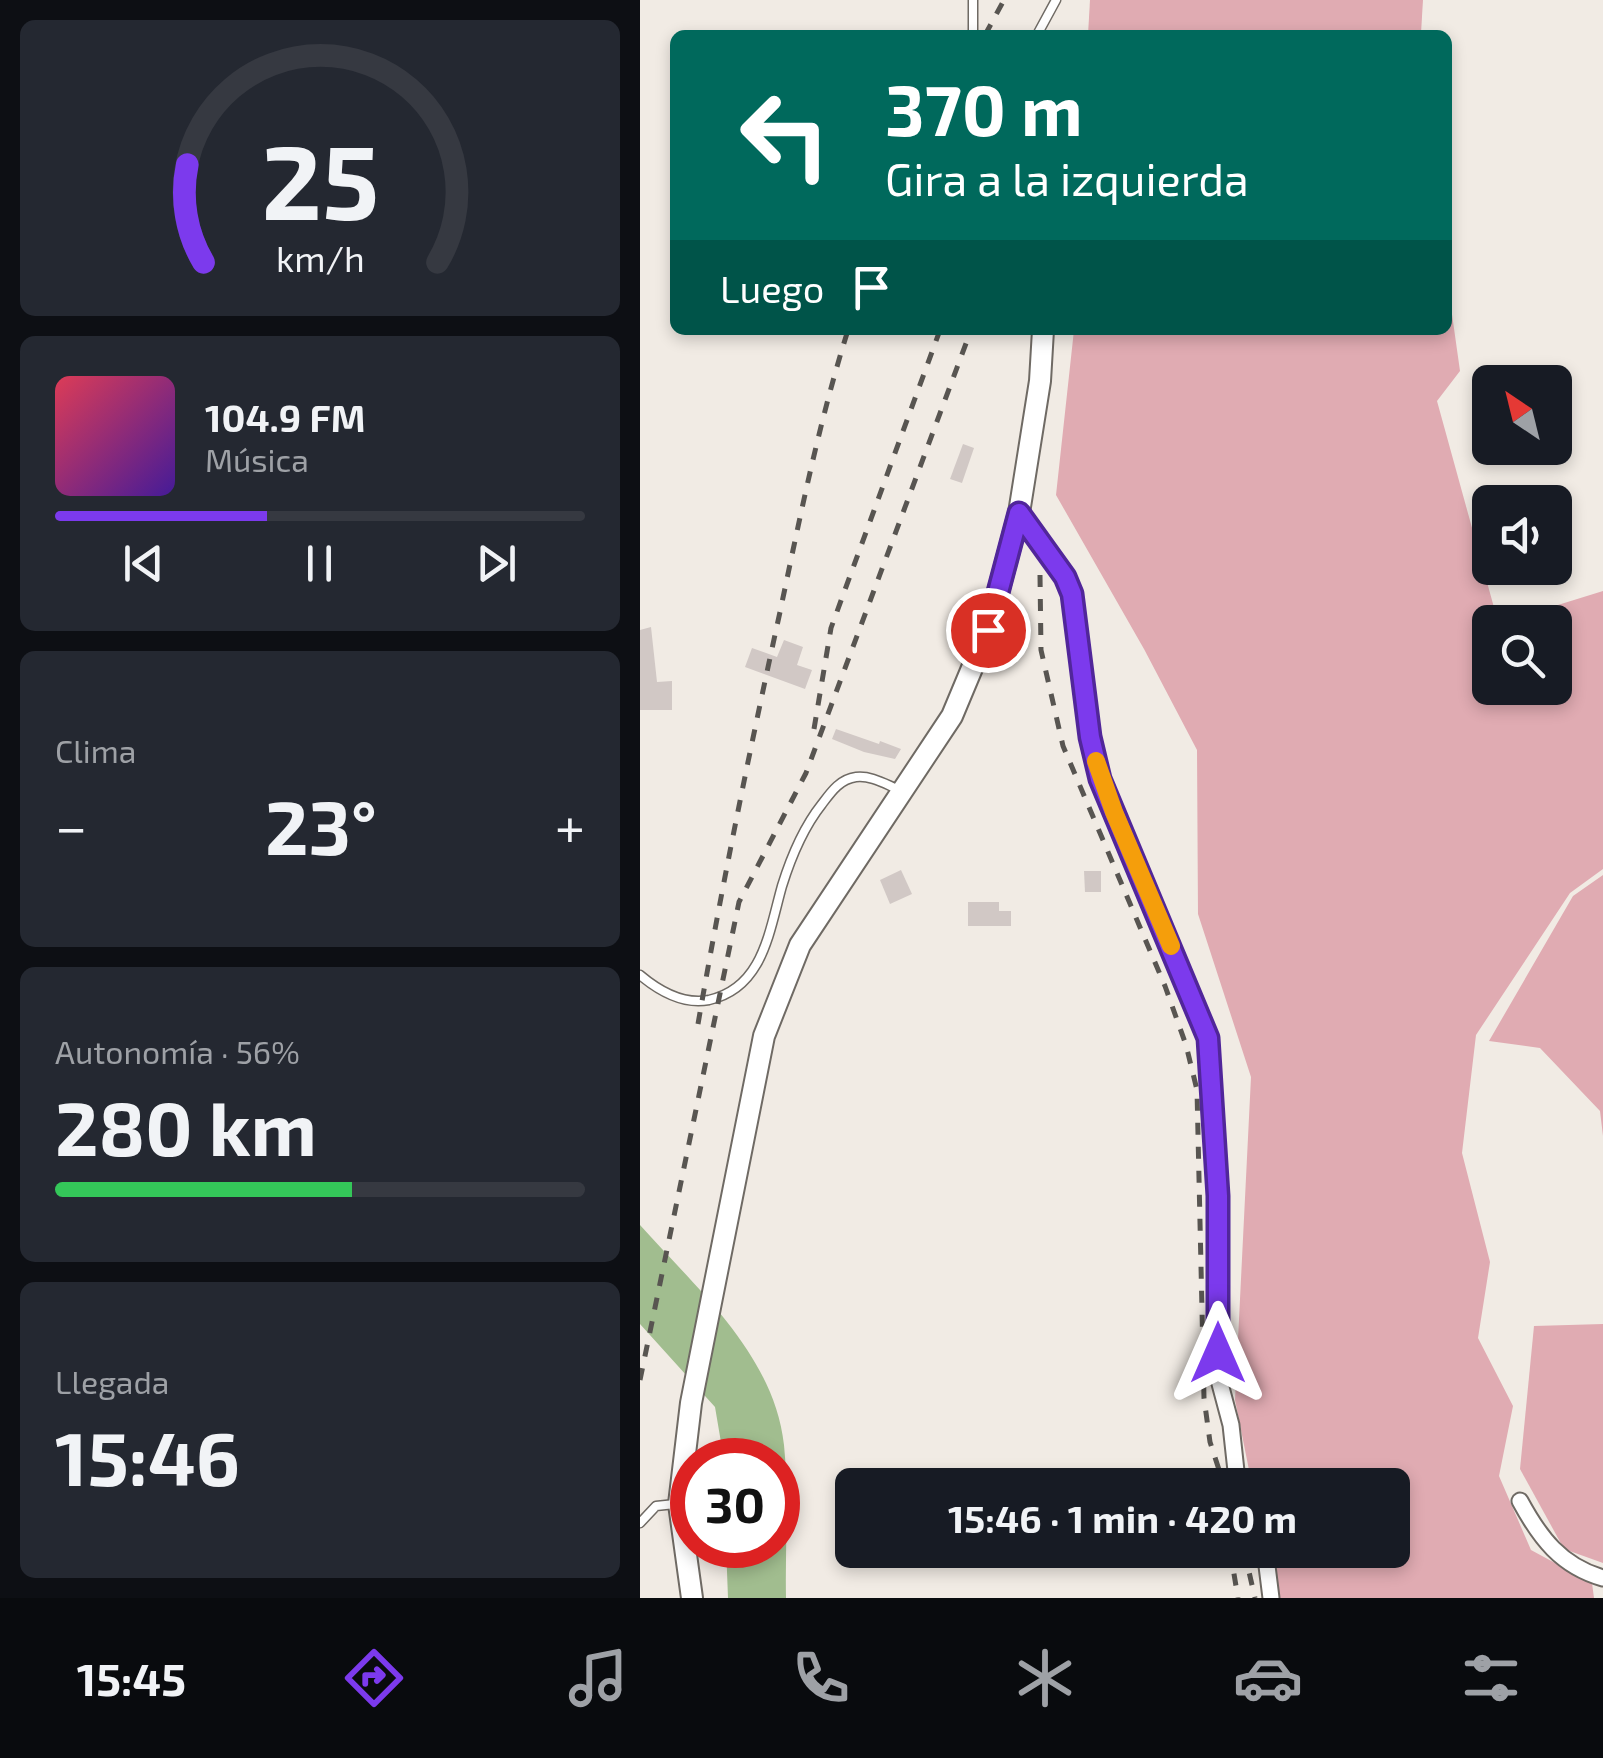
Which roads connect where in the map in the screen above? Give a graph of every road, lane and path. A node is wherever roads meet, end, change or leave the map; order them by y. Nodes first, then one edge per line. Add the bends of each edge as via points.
1 (974, 0) edge
2 (1056, 0) edge
3 (973, 30) edge
4 (1040, 30) edge
5 (1042, 335) edge
6 (1019, 513) junction
7 (904, 791) junction
8 (640, 975) edge
9 (687, 1438) edge
10 (1236, 1468) edge
11 (1520, 1501) dead end
12 (670, 1505) edge
13 (640, 1523) edge
14 (688, 1568) edge
15 (1267, 1568) edge
16 (1603, 1578) edge
17 (692, 1598) edge
18 (1271, 1598) edge

1 - 3 lane
2 - 4 lane
5 - 6 street
6 - 7 street via 988,630 952,716
6 - 10 street via 1072,594 1100,779 1208,1038 1219,1380
7 - 8 lane via 868,778 835,786 806,824 766,948 749,978 726,996 696,1002 668,995
7 - 9 street via 800,945 764,1036
11 - 16 street via 1559,1557
12 - 13 lane via 656,1506
14 - 17 street
15 - 18 street

